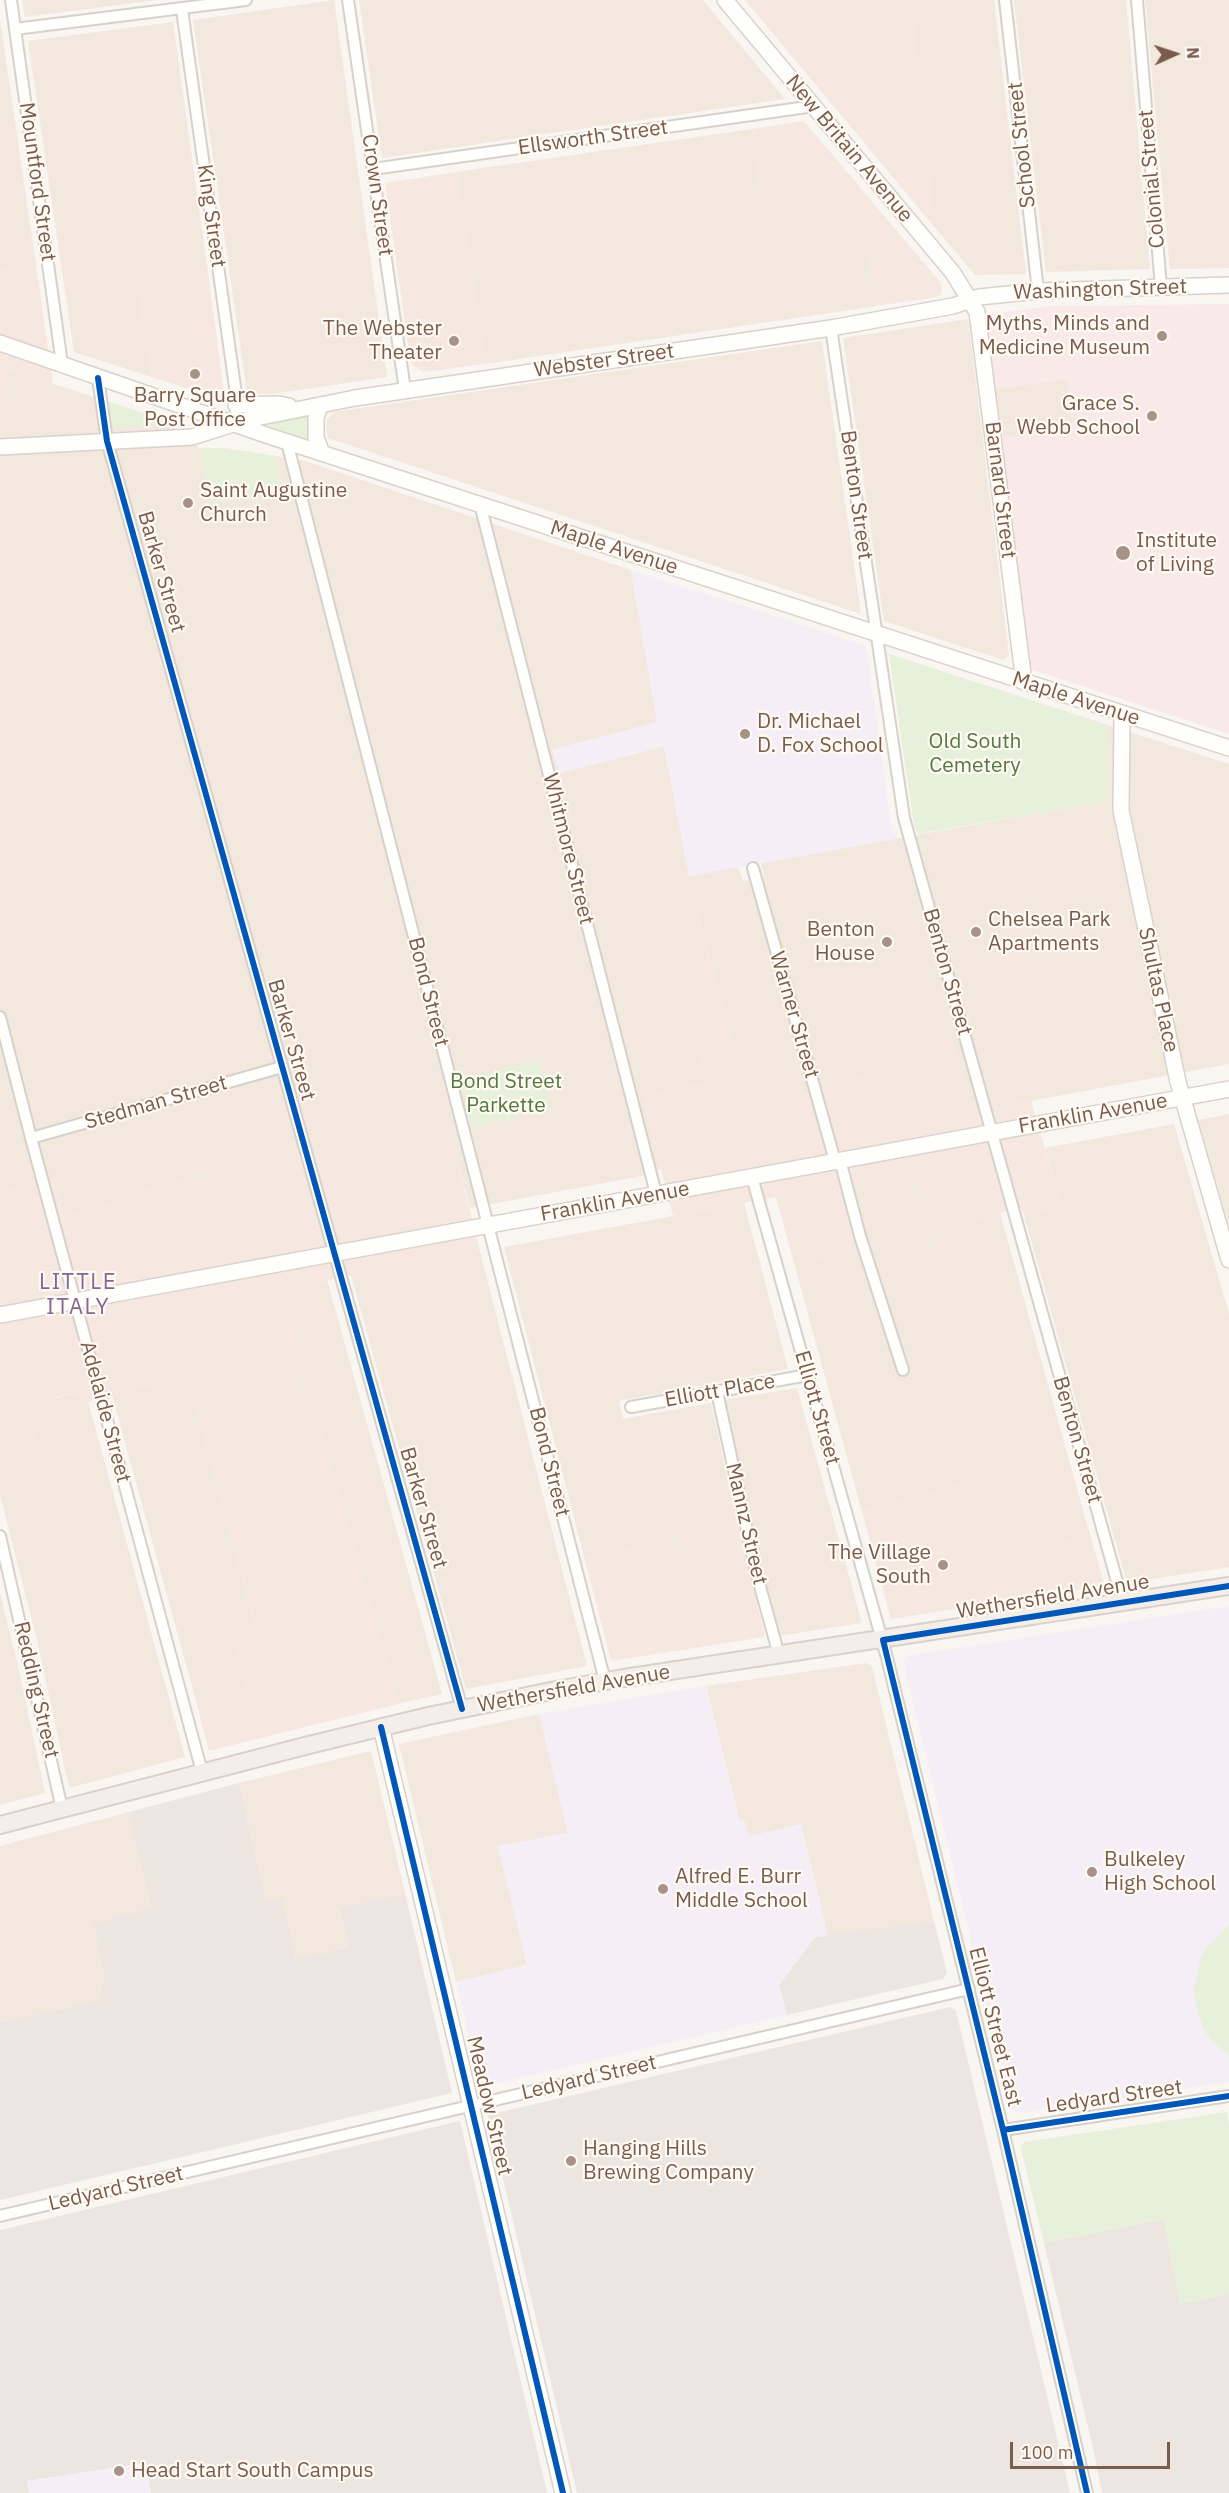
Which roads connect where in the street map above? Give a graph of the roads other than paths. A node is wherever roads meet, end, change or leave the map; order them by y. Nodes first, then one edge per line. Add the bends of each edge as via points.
1 (11, 0) edge
2 (246, 0) edge
3 (348, 0) edge
4 (725, 0) edge
5 (1005, 0) edge
6 (1137, 0) edge
7 (182, 10) junction
8 (15, 30) junction
9 (814, 106) junction
10 (373, 169) junction
11 (1229, 285) edge
12 (1161, 286) junction
13 (1038, 291) junction
14 (971, 299) junction
15 (831, 328) junction
16 (0, 343) edge
17 (62, 364) junction
18 (98, 378) junction
19 (405, 390) junction
20 (236, 405) junction
21 (320, 405) junction
22 (298, 410) junction
23 (236, 423) junction
24 (107, 441) junction
25 (287, 442) junction
26 (0, 447) edge
27 (322, 453) junction
28 (480, 504) junction
29 (876, 634) junction
30 (1024, 682) junction
31 (1122, 714) junction
32 (1229, 748) edge
33 (753, 868) dead end
34 (0, 1017) edge
35 (282, 1067) junction
36 (1229, 1089) edge
37 (1182, 1098) junction
38 (991, 1133) junction
39 (31, 1138) junction
40 (838, 1161) junction
41 (752, 1176) junction
42 (656, 1194) junction
43 (488, 1225) junction
44 (334, 1253) junction
45 (1229, 1260) edge
46 (75, 1301) junction
47 (0, 1315) edge
48 (903, 1370) dead end
49 (808, 1375) junction
50 (717, 1392) junction
51 (631, 1407) dead end
52 (0, 1536) edge
53 (1229, 1586) edge
54 (1123, 1603) junction
55 (883, 1640) junction
56 (778, 1656) junction
57 (605, 1681) junction
58 (462, 1709) junction
59 (381, 1727) junction
60 (202, 1772) junction
61 (62, 1809) junction
62 (0, 1826) edge
63 (969, 1989) junction
64 (1229, 2096) edge
65 (471, 2104) junction
66 (1003, 2130) junction
67 (0, 2216) edge
68 (563, 2493) edge
69 (1087, 2493) edge

1 - 8 street, Mountford Street
2 - 7 street
3 - 10 street, Crown Street
4 - 9 main road, New Britain Avenue
5 - 13 street, School Street
6 - 12 street, Colonial Street
7 - 8 street
7 - 20 street, King Street
8 - 17 street, Mountford Street
9 - 10 street, Ellsworth Street
9 - 14 main road, New Britain Avenue
10 - 19 street, Crown Street
11 - 12 main road, Washington Street
12 - 13 main road, Washington Street
13 - 14 main road, Washington Street
14 - 15 main road, Webster Street via 953,306
14 - 30 main road, Barnard Street via 977,312
15 - 19 main road, Webster Street
15 - 29 street, Benton Street
16 - 17 main road, Maple Avenue
17 - 18 main road, Maple Avenue
18 - 23 main road, Maple Avenue
18 - 24 street, Barker Street
19 - 21 main road, Webster Street
20 - 22 main road via 279,404
20 - 23 street, King Street
21 - 22 main road, Webster Street
21 - 27 main road via 316,438
22 - 23 main road, Webster Street
23 - 24 main road, Webster Street via 192,437
23 - 25 main road, Maple Avenue
24 - 26 main road, Webster Street
24 - 35 street, Barker Street
25 - 27 main road, Maple Avenue
25 - 43 street, Bond Street
27 - 28 main road, Maple Avenue
28 - 29 main road, Maple Avenue
28 - 42 street, Whitmore Street
29 - 30 main road, Maple Avenue
29 - 38 street, Benton Street via 904,818
30 - 31 main road, Maple Avenue
31 - 32 main road, Maple Avenue
31 - 37 main road, Shultas Place via 1121,810
33 - 40 street, Warner Street
34 - 39 street, Adelaide Street
35 - 39 street, Stedman Street
35 - 44 street, Barker Street
36 - 37 main road, Franklin Avenue
37 - 38 main road, Franklin Avenue
37 - 45 main road, Shultas Place
38 - 40 main road, Franklin Avenue
38 - 54 street, Benton Street
39 - 46 street, Adelaide Street
40 - 41 main road, Franklin Avenue
40 - 48 street, Warner Street
41 - 42 main road, Franklin Avenue
41 - 49 street, Elliott Street
42 - 43 main road, Franklin Avenue
43 - 44 main road, Franklin Avenue
43 - 57 street, Bond Street
44 - 46 main road, Franklin Avenue
44 - 58 street, Barker Street
46 - 47 main road, Franklin Avenue
46 - 60 street, Adelaide Street
49 - 50 street, Elliott Place
49 - 55 street, Elliott Street
50 - 51 street, Elliott Place
50 - 56 street, Mannz Street
52 - 61 street, Redding Street
53 - 54 main road, Wethersfield Avenue
54 - 55 main road, Wethersfield Avenue
55 - 56 main road, Wethersfield Avenue
55 - 63 street, Elliott Street East
56 - 57 main road, Wethersfield Avenue
57 - 58 main road, Wethersfield Avenue
58 - 59 main road, Wethersfield Avenue
59 - 60 main road, Wethersfield Avenue
59 - 65 main road, Meadow Street
60 - 61 main road, Wethersfield Avenue
61 - 62 main road, Wethersfield Avenue
63 - 65 street, Ledyard Street
63 - 66 street, Elliott Street East
64 - 66 street, Ledyard Street
65 - 67 street, Ledyard Street
65 - 68 main road, Meadow Street
66 - 69 street, Elliott Street East

